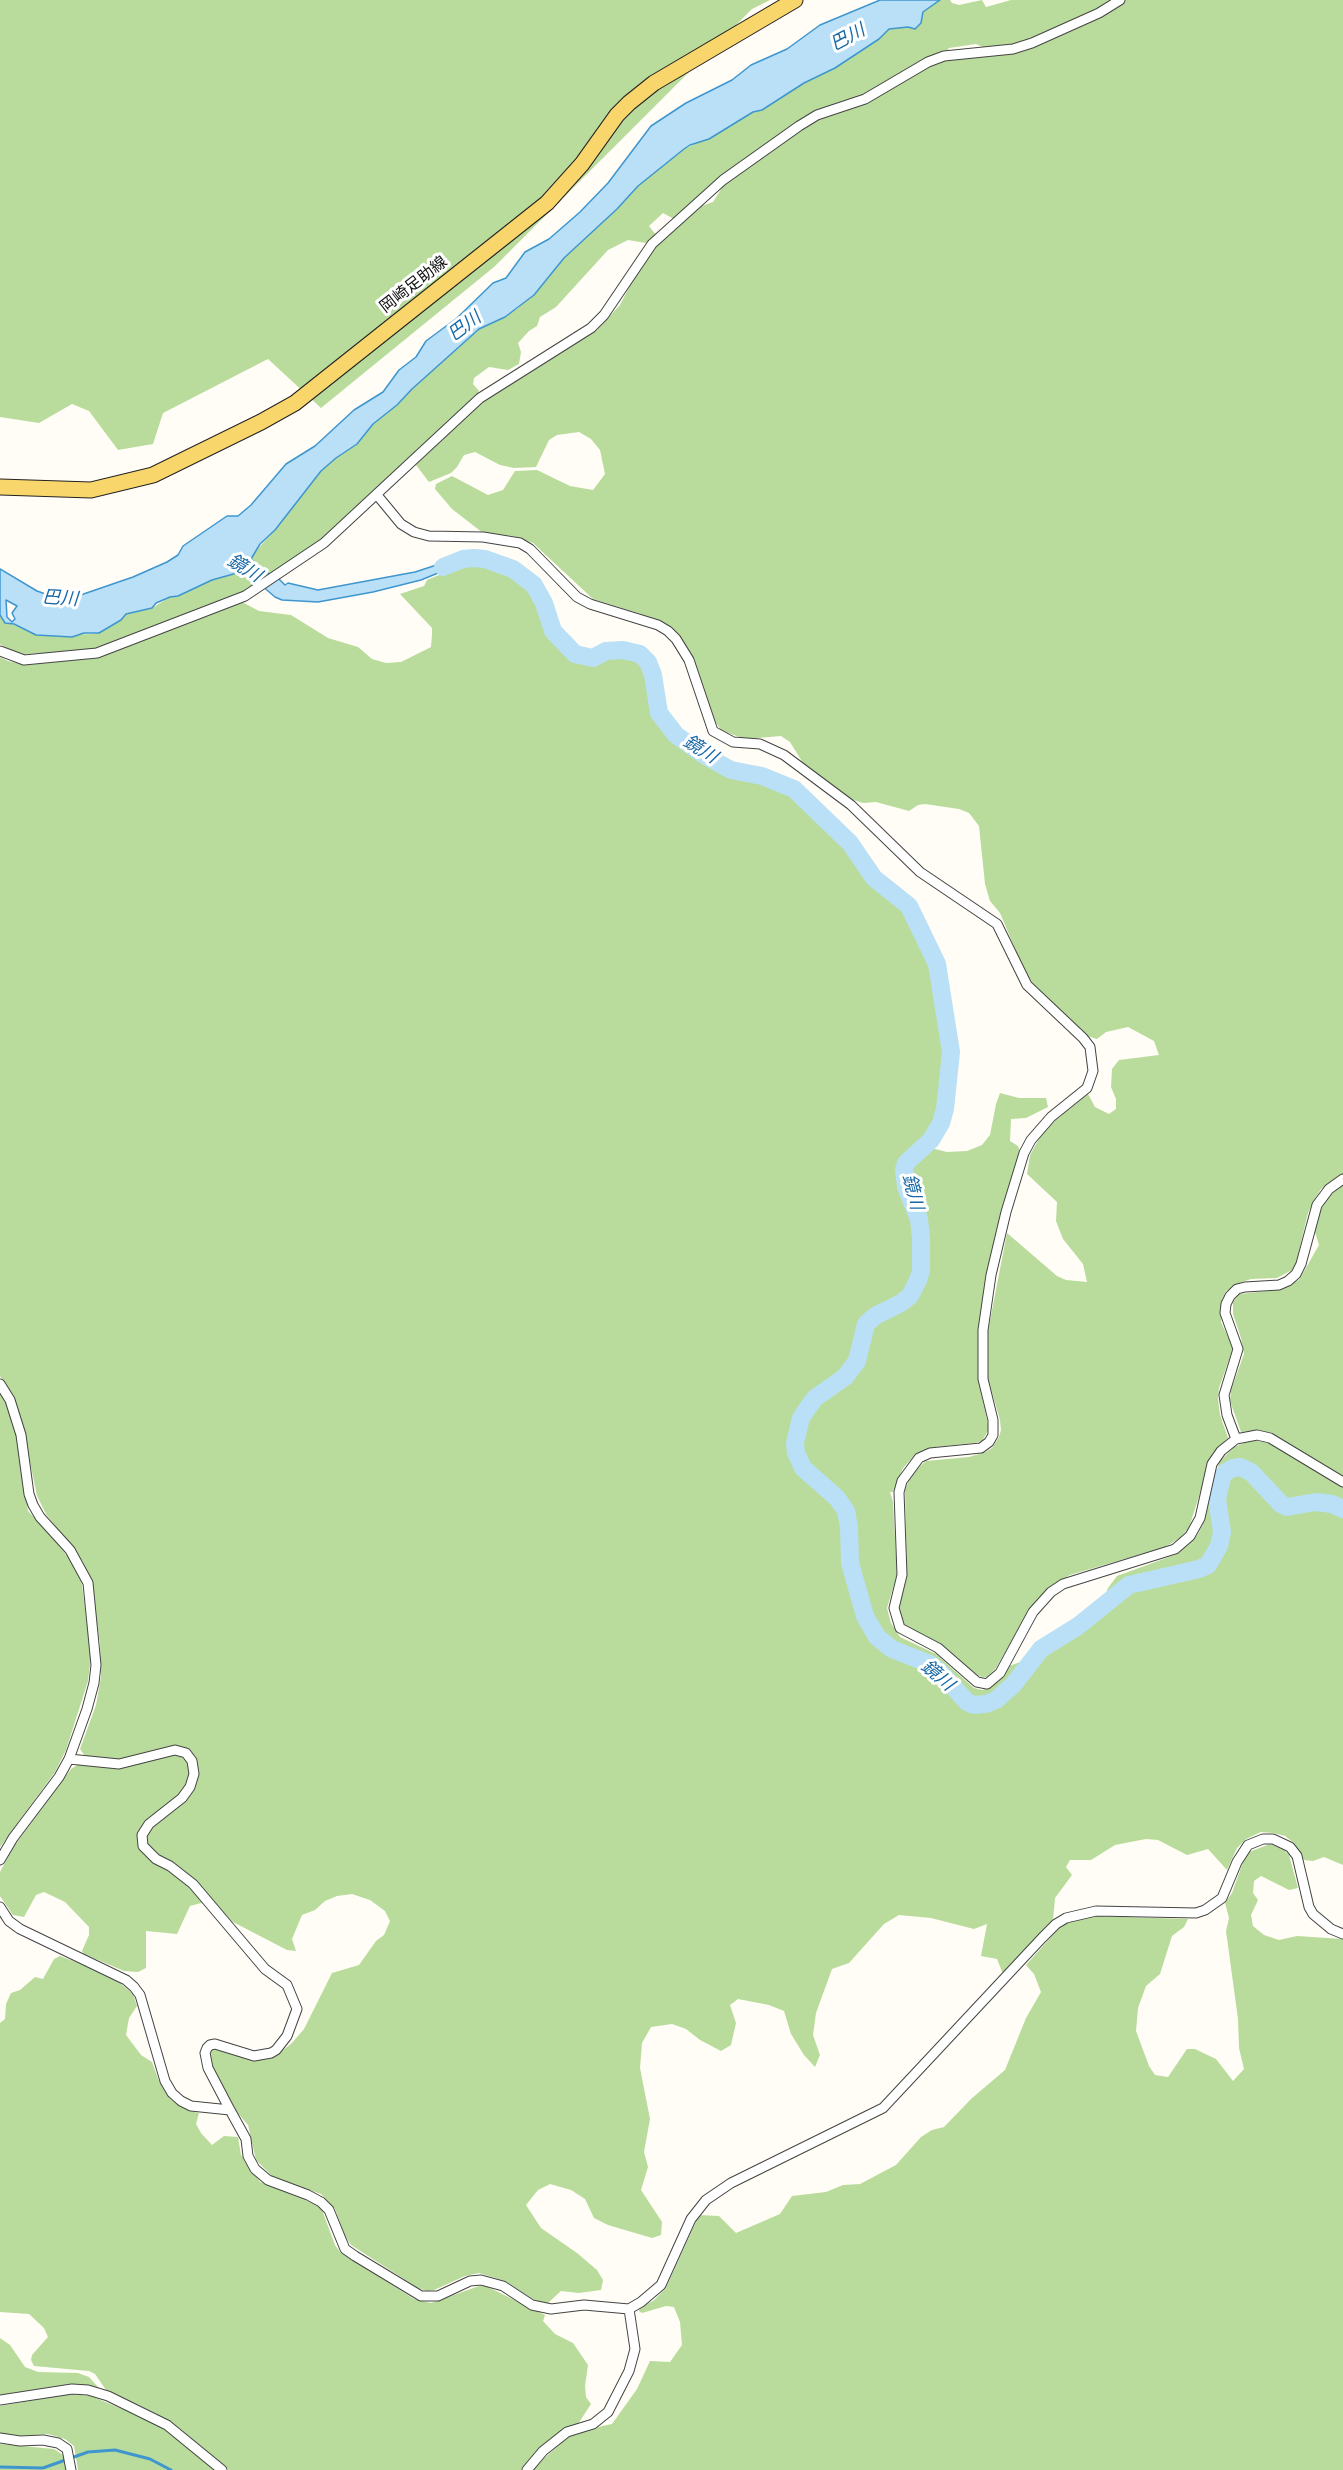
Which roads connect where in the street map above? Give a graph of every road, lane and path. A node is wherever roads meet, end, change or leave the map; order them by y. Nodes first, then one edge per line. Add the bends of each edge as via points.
1 (795, 0) edge
2 (1120, 0) edge
3 (0, 487) edge
4 (377, 495) junction
5 (0, 651) edge
6 (1343, 1179) edge
7 (0, 1384) edge
8 (1236, 1439) junction
9 (1343, 1482) edge
10 (69, 1759) junction
11 (0, 1860) edge
12 (0, 1907) edge
13 (1343, 1934) edge
14 (230, 2110) junction
15 (628, 2309) junction
16 (0, 2400) edge
17 (0, 2438) edge
18 (71, 2470) edge
19 (222, 2470) edge
20 (527, 2470) edge

1 - 3 main road, 岡崎足助線 via 654,83 629,103 547,203 294,403 153,475 91,490
2 - 4 street via 1099,14 1032,43 944,56 928,62 865,99 799,126 723,180 652,244 591,328 480,398
4 - 5 street via 324,543 245,597 98,653 24,660
4 - 8 street via 401,524 414,532 520,543 577,597 668,631 689,660 713,732 733,742 760,744 784,754 851,805 920,872 997,924 1027,986 1090,1047 1093,1071 1088,1088 1051,1117 1031,1140 1006,1212 983,1330 983,1379 993,1434 981,1448 930,1453 919,1458 902,1482 902,1575 894,1608 900,1628 938,1648 976,1682 987,1684 999,1673 1033,1612 1051,1592 1063,1584 1168,1551 1190,1536 1200,1518 1212,1464
6 - 8 street via 1317,1205 1296,1274 1279,1285 1237,1289 1226,1304 1225,1313 1238,1349 1224,1395
7 - 10 street via 10,1400 21,1435 33,1505 70,1550 88,1583 95,1649 94,1683
8 - 9 street via 1247,1435 1270,1438
10 - 11 street
10 - 14 street via 120,1764 175,1750 186,1753 192,1761 190,1787 148,1824 142,1835 143,1846 193,1884 265,1969 287,1985 297,2009 287,2036 271,2054 254,2056 213,2044 207,2048 208,2068
12 - 14 street via 20,1929 134,1987 172,2093 191,2106
13 - 15 street via 1330,1929 1313,1914 1297,1856 1290,1847 1273,1839 1248,1845 1222,1898 1205,1910 1096,1911 1056,1923 883,2108 706,2199 691,2219 661,2285
14 - 15 street via 246,2139 251,2163 261,2175 321,2202 329,2210 345,2249 421,2296 438,2296 481,2280 503,2286 540,2308 584,2305
15 - 20 street via 635,2349 629,2371 608,2412 593,2424 567,2432
16 - 19 street via 72,2390 108,2396 167,2425
17 - 18 street via 50,2441 64,2446

